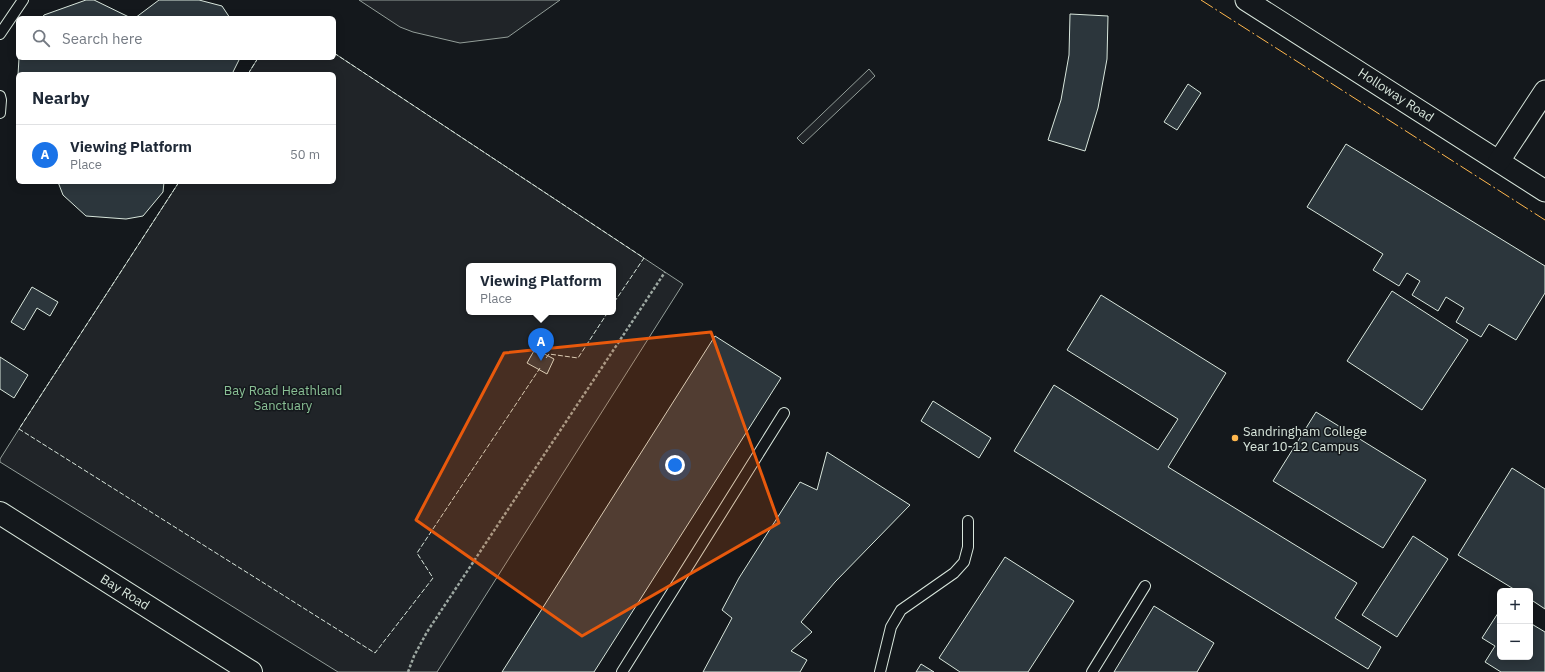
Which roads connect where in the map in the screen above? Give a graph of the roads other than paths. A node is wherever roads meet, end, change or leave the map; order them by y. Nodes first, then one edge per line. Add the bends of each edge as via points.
1 (23, 0) edge
2 (1246, 0) edge
3 (0, 34) edge
4 (1545, 91) edge
5 (0, 96) edge
6 (0, 113) edge
7 (1499, 161) junction
8 (1545, 191) edge
9 (784, 412) dead end
10 (0, 513) edge
11 (968, 521) dead end
12 (1144, 586) dead end
13 (244, 670) edge
14 (622, 672) edge
15 (880, 672) edge
16 (1092, 672) edge

1 - 3 lane
2 - 7 street, Holloway Road
4 - 7 street
5 - 6 lane
7 - 8 street, Holloway Road
9 - 14 lane
10 - 13 main road, Bay Road
11 - 15 lane via 968,547 964,562 954,573 901,610 891,627
12 - 16 lane

